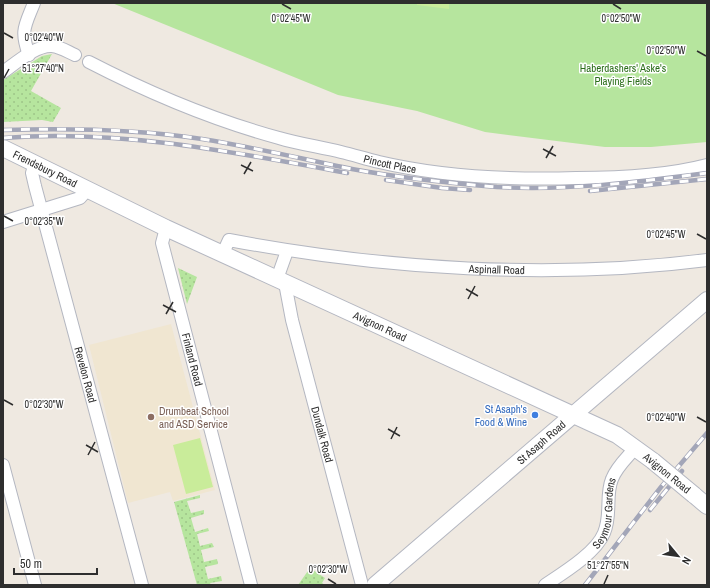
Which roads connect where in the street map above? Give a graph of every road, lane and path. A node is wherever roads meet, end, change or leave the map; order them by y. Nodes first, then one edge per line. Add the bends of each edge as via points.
1 (34, 3) edge
2 (29, 55) junction
3 (76, 55) dead end
4 (88, 62) dead end
5 (3, 72) edge
6 (3, 148) edge
7 (35, 163) junction
8 (707, 165) edge
9 (87, 190) junction
10 (42, 211) junction
11 (3, 222) edge
12 (166, 228) junction
13 (226, 247) junction
14 (287, 251) junction
15 (707, 260) edge
16 (281, 281) junction
17 (707, 300) edge
18 (573, 415) junction
19 (636, 447) junction
20 (3, 465) edge
21 (707, 506) edge
22 (35, 585) edge
23 (142, 585) edge
24 (251, 585) edge
25 (362, 585) edge
26 (375, 585) edge
27 (545, 585) edge

1 - 2 street via 24,27 24,40
2 - 3 street via 46,46 53,46
2 - 5 street
4 - 8 street, Pincott Place via 227,122 279,139 430,171 497,178 604,178 660,173
6 - 7 street, Frendsbury Road
7 - 9 street, Frendsbury Road
7 - 10 street, Revelon Road via 32,173
9 - 10 street via 80,198
9 - 12 street, Avignon Road
10 - 11 street
10 - 23 street, Revelon Road
12 - 13 street, Avignon Road
12 - 24 street, Finland Road via 162,243
13 - 14 street, Aspinall Road
13 - 16 street, Avignon Road
14 - 15 street, Aspinall Road via 439,266 511,270 576,270
14 - 16 street
16 - 18 street, Avignon Road
16 - 25 street, Dundalk Road
17 - 18 street, St Asaph Road
18 - 19 street, Avignon Road via 617,435
18 - 26 street, St Asaph Road
19 - 21 street, Avignon Road, bridge
19 - 27 street, Seymour Gardens via 611,480 609,518 600,539 592,549
20 - 22 street

